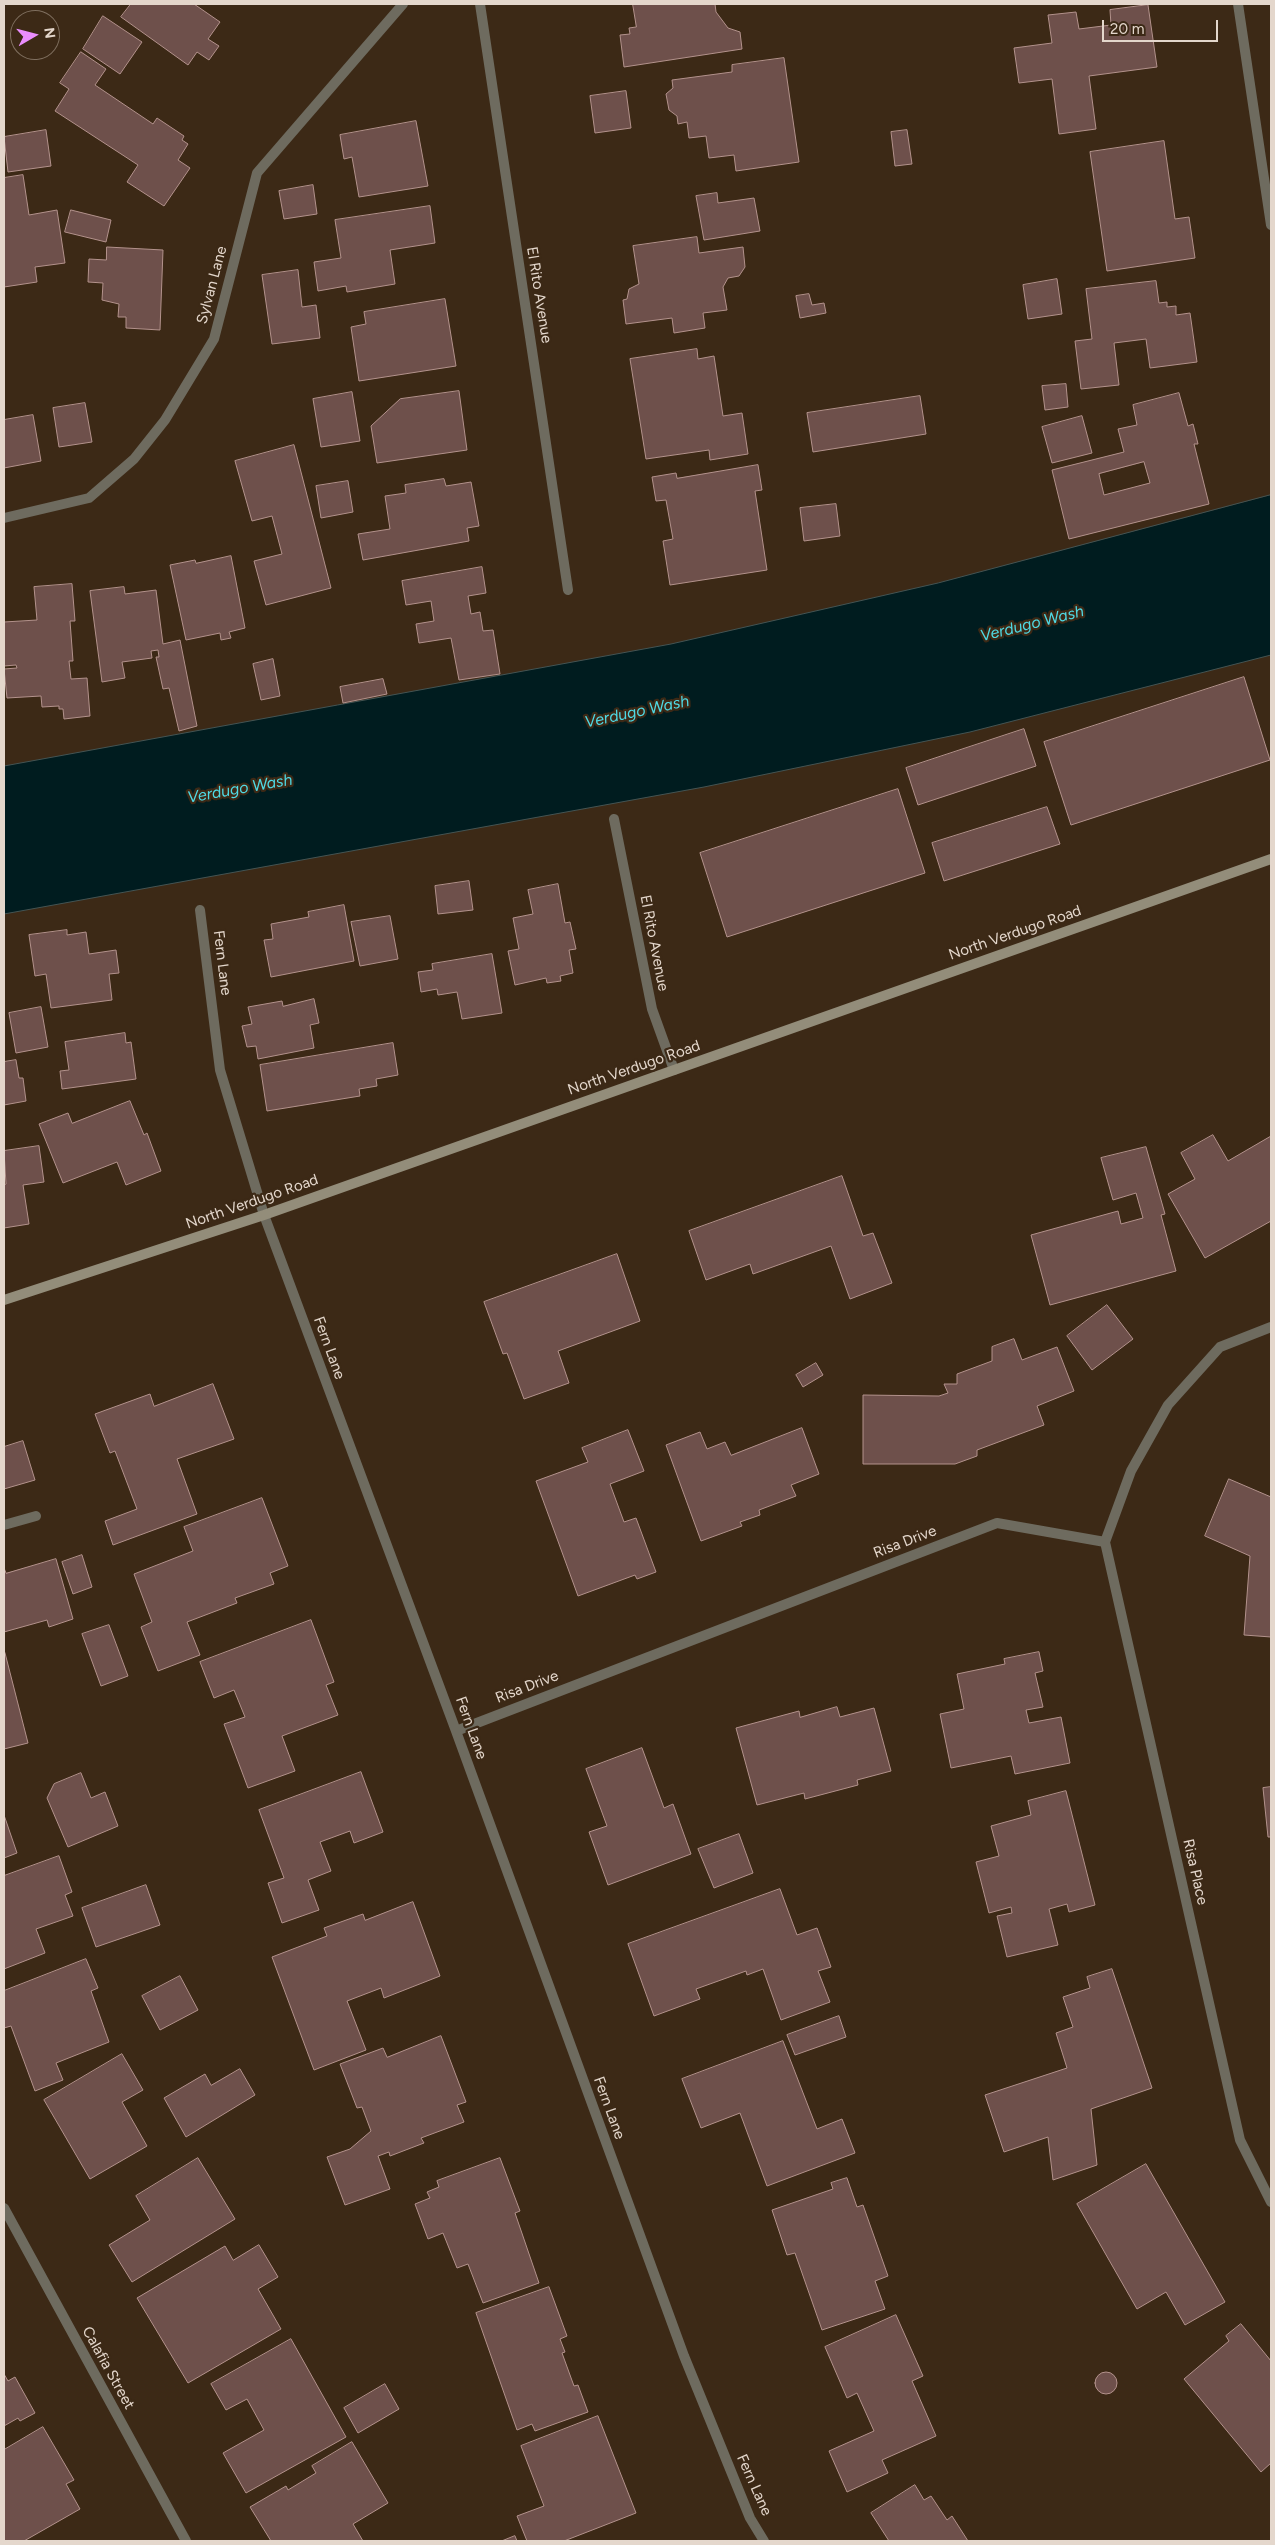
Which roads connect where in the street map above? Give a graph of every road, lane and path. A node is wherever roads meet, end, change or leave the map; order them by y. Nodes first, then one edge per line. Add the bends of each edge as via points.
1 (403, 4) edge
2 (480, 4) edge
3 (1238, 4) edge
4 (1271, 226) edge
5 (4, 518) edge
6 (568, 590) dead end
7 (614, 818) dead end
8 (1271, 859) edge
9 (200, 910) dead end
10 (674, 1070) junction
11 (264, 1215) junction
12 (4, 1300) edge
13 (1271, 1327) edge
14 (36, 1516) dead end
15 (4, 1525) edge
16 (1105, 1542) junction
17 (456, 1731) junction
18 (1271, 2202) edge
19 (4, 2208) edge
20 (186, 2541) edge
21 (764, 2541) edge

1 - 5 street, Sylvan Lane via 257,172 214,339 165,420 134,459 89,498
2 - 6 street, El Rito Avenue
3 - 4 street
7 - 10 street, El Rito Avenue via 652,1009
8 - 10 main road, North Verdugo Road
9 - 11 street, Fern Lane via 220,1070
10 - 11 main road, North Verdugo Road
11 - 12 main road, North Verdugo Road
11 - 17 street, Fern Lane
13 - 16 street via 1220,1347 1168,1405 1131,1471
14 - 15 street
16 - 17 street, Risa Drive via 997,1523
16 - 18 street, Risa Place via 1240,2140
17 - 21 street, Fern Lane via 684,2356 750,2518
19 - 20 street, Calafia Street

